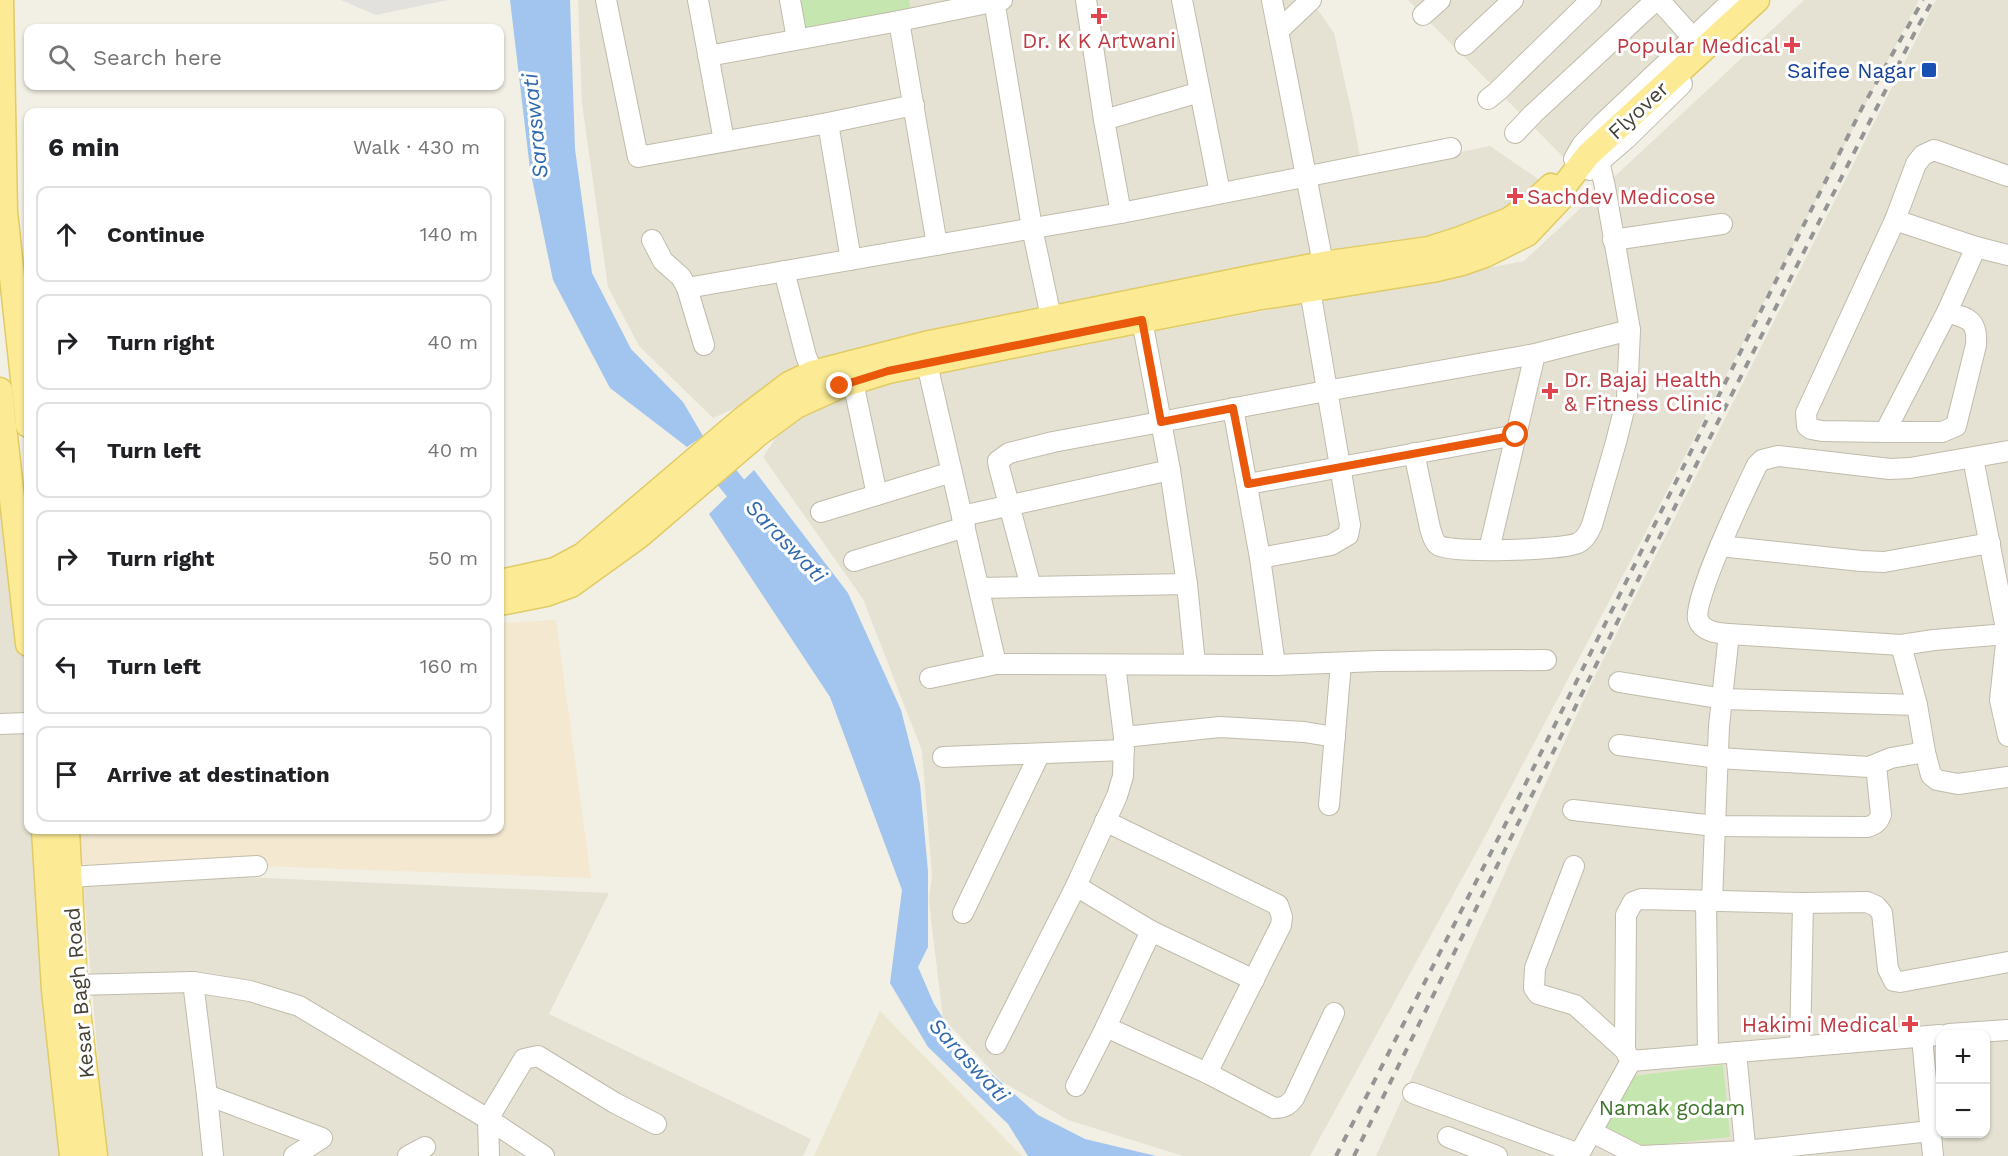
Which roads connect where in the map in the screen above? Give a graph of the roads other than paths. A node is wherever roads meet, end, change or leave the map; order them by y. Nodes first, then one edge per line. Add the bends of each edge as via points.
1 (1, 0) edge
2 (606, 0) edge
3 (698, 0) edge
4 (790, 0) edge
5 (1086, 0) edge
6 (1182, 0) edge
7 (1272, 0) edge
8 (1311, 0) edge
9 (1440, 0) edge
10 (1513, 0) edge
11 (1591, 0) edge
12 (1657, 0) edge
13 (1733, 0) edge
14 (1757, 0) edge
15 (1772, 0) edge
16 (997, 1) edge
17 (910, 13) edge
18 (1423, 15) dead end
19 (1278, 31) junction
20 (1694, 38) junction
21 (797, 39) junction
22 (1465, 45) dead end
23 (708, 56) junction
24 (1200, 92) junction
25 (1488, 99) dead end
26 (914, 105) junction
27 (1104, 120) junction
28 (828, 123) junction
29 (1515, 133) dead end
30 (724, 141) junction
31 (1451, 148) dead end
32 (1599, 162) junction
33 (1306, 176) junction
34 (2008, 176) edge
35 (1560, 189) junction
36 (1220, 194) junction
37 (1121, 213) junction
38 (1896, 220) junction
39 (1722, 224) dead end
40 (1032, 228) junction
41 (652, 240) dead end
42 (1613, 240) junction
43 (937, 245) junction
44 (1976, 247) junction
45 (2008, 255) edge
46 (851, 260) junction
47 (784, 271) junction
48 (1320, 280) junction
49 (687, 288) junction
50 (1947, 312) junction
51 (1142, 320) junction
52 (1053, 328) junction
53 (1630, 330) junction
54 (704, 345) dead end
55 (1535, 354) junction
56 (927, 364) junction
57 (853, 382) junction
58 (816, 383) junction
59 (24, 388) edge
60 (0, 390) edge
61 (1326, 391) junction
62 (1233, 408) junction
63 (1161, 422) junction
64 (1885, 432) junction
65 (1516, 435) junction
66 (2008, 451) edge
67 (1414, 453) junction
68 (1973, 458) junction
69 (1340, 467) junction
70 (1170, 470) junction
71 (952, 472) junction
72 (688, 479) junction
73 (1248, 484) junction
74 (876, 495) junction
75 (1009, 506) junction
76 (821, 512) dead end
77 (964, 522) junction
78 (1990, 543) junction
79 (1720, 546) junction
80 (1489, 550) junction
81 (1260, 558) junction
82 (854, 561) dead end
83 (504, 581) edge
84 (1187, 584) junction
85 (1031, 587) junction
86 (979, 588) junction
87 (24, 590) edge
88 (504, 602) edge
89 (1729, 634) junction
90 (2007, 634) edge
91 (1901, 645) junction
92 (1546, 660) dead end
93 (1341, 663) junction
94 (996, 664) junction
95 (1115, 664) junction
96 (1195, 664) junction
97 (1275, 665) junction
98 (930, 678) dead end
99 (1619, 682) dead end
100 (1724, 699) junction
101 (1917, 705) junction
102 (24, 723) edge
103 (0, 724) edge
104 (2008, 736) edge
105 (1335, 737) junction
106 (1124, 743) junction
107 (1618, 745) dead end
108 (1925, 752) junction
109 (1039, 755) junction
110 (943, 757) dead end
111 (1718, 758) junction
112 (1876, 765) junction
113 (2008, 777) edge
114 (1329, 806) dead end
115 (1573, 810) dead end
116 (1106, 821) junction
117 (1715, 826) junction
118 (44, 834) edge
119 (66, 834) edge
120 (257, 866) dead end
121 (1574, 866) dead end
122 (69, 877) junction
123 (1076, 886) junction
124 (1709, 901) junction
125 (1803, 903) junction
126 (963, 913) dead end
127 (1151, 931) junction
128 (2008, 962) edge
129 (1254, 980) junction
130 (193, 982) junction
131 (75, 985) junction
132 (1334, 1013) dead end
133 (1106, 1027) junction
134 (2008, 1030) edge
135 (1990, 1032) edge
136 (1931, 1036) edge
137 (996, 1044) dead end
138 (1800, 1047) junction
139 (1736, 1052) junction
140 (1708, 1054) junction
141 (1628, 1055) junction
142 (1207, 1073) junction
143 (1076, 1086) dead end
144 (1413, 1093) dead end
145 (207, 1095) junction
146 (488, 1119) junction
147 (656, 1124) dead end
148 (1931, 1131) junction
149 (1592, 1132) junction
150 (1448, 1137) dead end
151 (1843, 1148) edge
152 (1745, 1153) edge
153 (1578, 1155) edge
154 (72, 1156) edge
155 (94, 1156) edge
156 (213, 1156) edge
157 (294, 1156) edge
158 (489, 1156) edge
159 (544, 1156) edge
160 (1497, 1156) edge
161 (1640, 1156) edge
162 (1934, 1156) edge

1 - 59 main road via 5,212
2 - 30 street via 638,157
3 - 23 street
4 - 21 street
5 - 27 street
6 - 24 street
7 - 19 street
8 - 19 street
9 - 18 street
10 - 22 street
11 - 25 street
12 - 20 street
12 - 29 street
13 - 20 street
14 - 35 main road, Flyover via 1588,156
15 - 32 street
16 - 17 street
16 - 40 street
17 - 21 street
17 - 26 street
19 - 33 street
20 - 35 street via 1589,137
21 - 23 street
23 - 30 street
24 - 27 street
24 - 36 street
26 - 28 street
26 - 43 street
27 - 37 street
28 - 30 street
28 - 46 street
31 - 33 street
32 - 35 street
32 - 42 street
33 - 36 street
33 - 48 street
34 - 38 street via 1934,150 1916,164
35 - 48 main road, Flyover via 1509,220 1460,239
36 - 37 street
37 - 40 street
38 - 44 street
38 - 64 street via 1806,413 1811,429
39 - 42 street
40 - 43 street
40 - 52 street
41 - 49 street via 663,261
42 - 53 street
43 - 46 street
44 - 45 street
44 - 50 street
46 - 47 street
47 - 49 street
47 - 58 street
48 - 51 main road via 1256,298
48 - 52 main road
48 - 61 street
49 - 54 street
50 - 64 street
50 - 64 street via 1968,318 1976,331 1956,426 1942,432
51 - 52 main road
51 - 63 street
52 - 56 main road
52 - 58 main road via 925,344
53 - 55 street
53 - 80 street via 1627,398 1586,536 1578,543 1565,545
55 - 61 street
55 - 65 street
56 - 57 main road
56 - 71 street
57 - 58 main road
57 - 74 street
58 - 72 main road via 796,406 751,426
60 - 87 main road
61 - 62 street
61 - 69 street
62 - 63 street
62 - 73 street
63 - 70 street
63 - 75 street via 1009,453 998,460
65 - 67 street
65 - 80 street
66 - 68 street
67 - 69 street
67 - 80 street via 1434,540 1450,549
68 - 78 street
68 - 79 street via 1890,469 1778,456 1762,460
69 - 73 street
69 - 81 street via 1350,525 1348,535 1331,545
70 - 75 street
70 - 84 street
71 - 74 street
71 - 77 street
72 - 83 main road via 583,555 555,570
72 - 88 main road via 639,536 571,585
73 - 81 street
74 - 76 street
75 - 77 street
75 - 85 street
77 - 82 street
77 - 86 street
78 - 79 street via 1884,562
78 - 90 street
79 - 89 street via 1698,607 1698,619 1712,632
81 - 97 street
84 - 85 street
84 - 96 street
85 - 86 street
86 - 94 street
89 - 91 street
89 - 100 street
90 - 91 street
90 - 104 street via 2000,700
91 - 101 street
92 - 93 street
93 - 97 street
93 - 105 street
94 - 95 street
94 - 98 street
95 - 96 street
95 - 106 street
96 - 97 street
99 - 100 street
100 - 101 street
100 - 111 street
101 - 108 street
102 - 103 street
105 - 106 street via 1220,726
105 - 114 street
106 - 109 street
106 - 116 street via 1123,776
107 - 111 street
108 - 112 street
108 - 113 street via 1931,775 1937,780 1958,784
109 - 110 street
109 - 126 street
111 - 112 street
111 - 117 street
112 - 117 street via 1881,815 1873,826
115 - 117 street
116 - 123 street
116 - 129 street via 1278,905 1281,925
117 - 124 street
118 - 154 main road, Kesar Bagh Road via 54,990
119 - 122 main road, Kesar Bagh Road
120 - 122 street
121 - 141 street via 1535,968 1534,988 1538,994 1575,1005
122 - 131 main road, Kesar Bagh Road
123 - 127 street
123 - 137 street
124 - 125 street
124 - 140 street
124 - 141 street via 1641,899 1629,907
125 - 128 street via 1867,902 1876,906 1882,913 1888,969 1894,981
125 - 138 street
127 - 129 street
127 - 133 street
129 - 142 street
130 - 131 street
130 - 145 street
130 - 146 street via 299,1006
131 - 155 main road, Kesar Bagh Road
132 - 142 street via 1288,1105 1274,1108
133 - 142 street
133 - 143 street
134 - 135 street
136 - 138 street
136 - 148 street
138 - 139 street
139 - 140 street
139 - 152 street
140 - 141 street
141 - 149 street
144 - 153 street
145 - 156 street
145 - 157 street via 322,1137
146 - 147 street via 524,1059 538,1056
146 - 158 street
146 - 159 street
148 - 151 street
148 - 162 street
149 - 153 street
149 - 161 street
150 - 160 street
151 - 152 street
152 - 161 street

